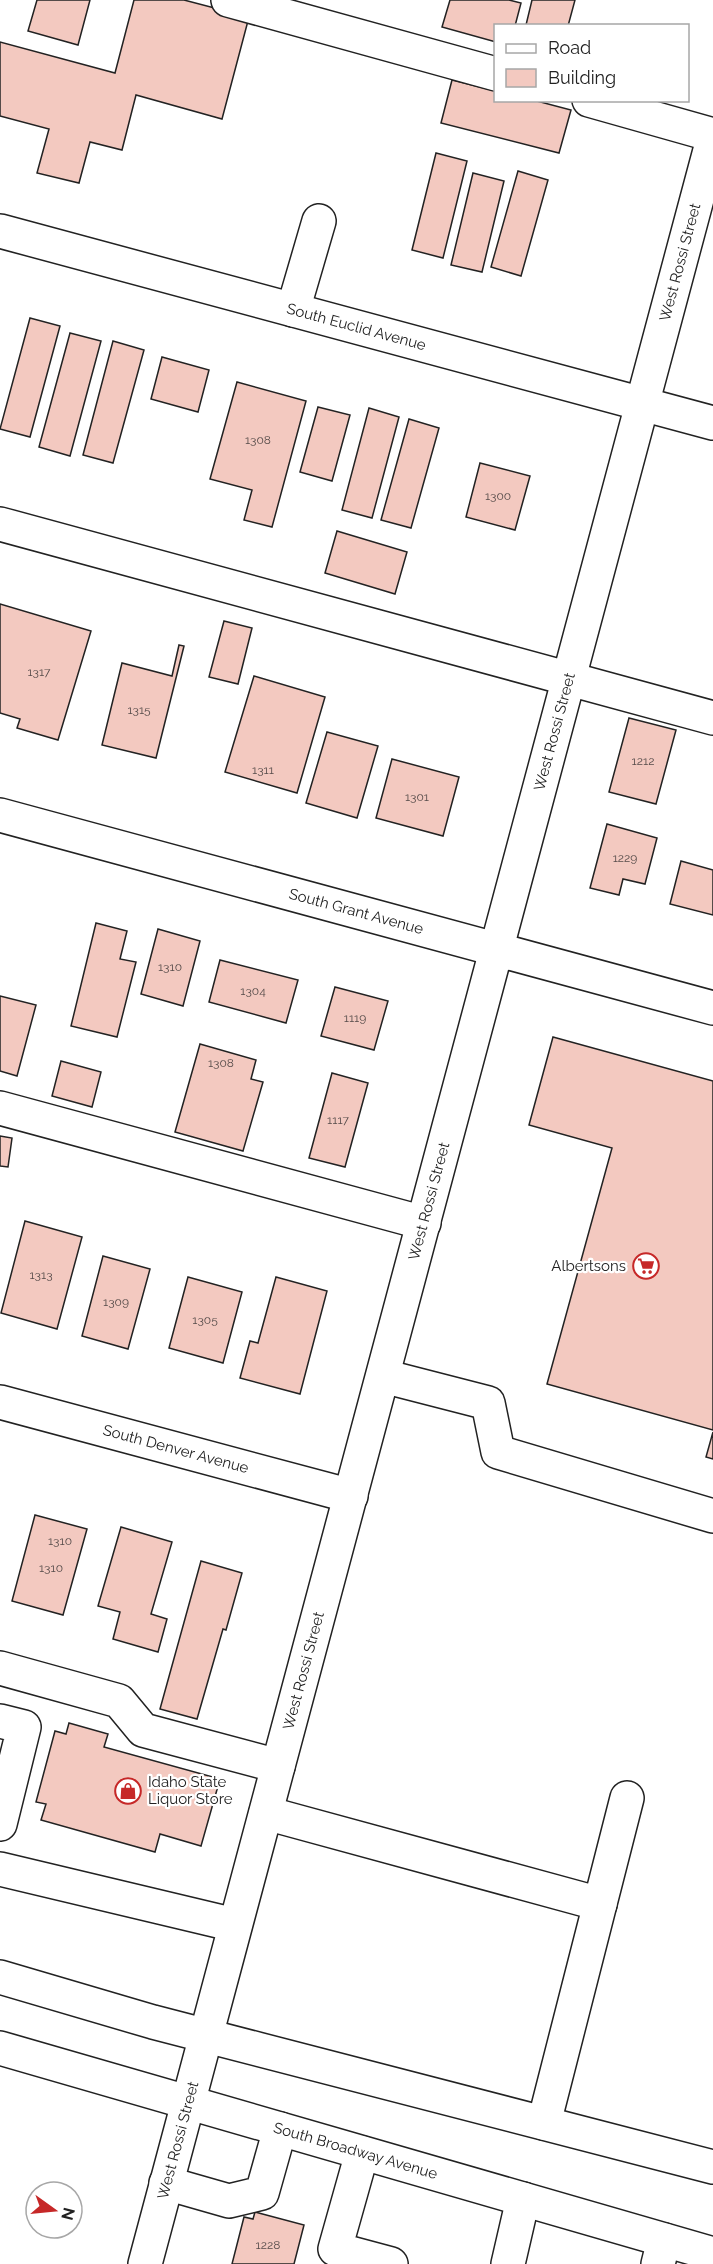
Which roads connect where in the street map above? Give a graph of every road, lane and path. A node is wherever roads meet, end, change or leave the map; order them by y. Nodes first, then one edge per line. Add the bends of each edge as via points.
1 (228, 0) edge
2 (494, 75) edge
3 (596, 102) edge
4 (713, 137) edge
5 (319, 221) dead end
6 (0, 231) edge
7 (293, 310) junction
8 (642, 404) junction
9 (713, 423) edge
10 (0, 524) edge
11 (569, 678) junction
12 (713, 718) edge
13 (0, 815) edge
14 (496, 950) junction
15 (713, 1008) edge
16 (0, 1108) edge
17 (424, 1223) junction
18 (383, 1376) junction
19 (0, 1402) edge
20 (351, 1496) junction
21 (713, 1516) edge
22 (0, 1668) edge
23 (0, 1721) edge
24 (278, 1767) junction
25 (627, 1798) dead end
26 (266, 1812) junction
27 (0, 1824) edge
28 (0, 1869) edge
29 (600, 1904) junction
30 (235, 1925) junction
31 (0, 1977) edge
32 (206, 2035) junction
33 (0, 2048) edge
34 (188, 2102) junction
35 (544, 2123) junction
36 (279, 2129) junction
37 (362, 2153) junction
38 (713, 2167) edge
39 (166, 2183) junction
40 (523, 2199) junction
41 (661, 2252) edge
42 (713, 2254) edge
43 (145, 2264) edge
44 (391, 2264) edge
45 (508, 2264) edge

1 - 2 street
3 - 4 street
4 - 8 street, West Rossi Street
5 - 7 street
6 - 7 street, South Euclid Avenue
7 - 8 street, South Euclid Avenue
8 - 9 street, South Euclid Avenue
8 - 11 street, West Rossi Street
10 - 11 street
11 - 12 street
11 - 14 street, West Rossi Street
13 - 14 street, South Grant Avenue
14 - 15 street, South Grant Avenue
14 - 17 street, West Rossi Street
16 - 17 street
17 - 18 street, West Rossi Street
18 - 20 street, West Rossi Street
18 - 21 street via 488,1403 498,1452
19 - 20 street, South Denver Avenue
20 - 24 street, West Rossi Street
22 - 24 street via 119,1701 142,1730
23 - 27 street via 24,1727
24 - 26 street, West Rossi Street
25 - 29 street
26 - 29 street
26 - 30 street, West Rossi Street
28 - 30 street
29 - 35 street
30 - 32 street, West Rossi Street
31 - 32 street
32 - 34 street, West Rossi Street
32 - 35 street
33 - 34 street, South Broadway Avenue
34 - 36 street, South Broadway Avenue
34 - 39 street, West Rossi Street
35 - 38 street
36 - 37 street, South Broadway Avenue
36 - 39 street via 262,2193 229,2201
37 - 40 street, South Broadway Avenue
37 - 44 street via 335,2249
39 - 43 street, West Rossi Street
40 - 41 street, South Broadway Avenue
40 - 45 street
41 - 42 street, South Broadway Avenue

